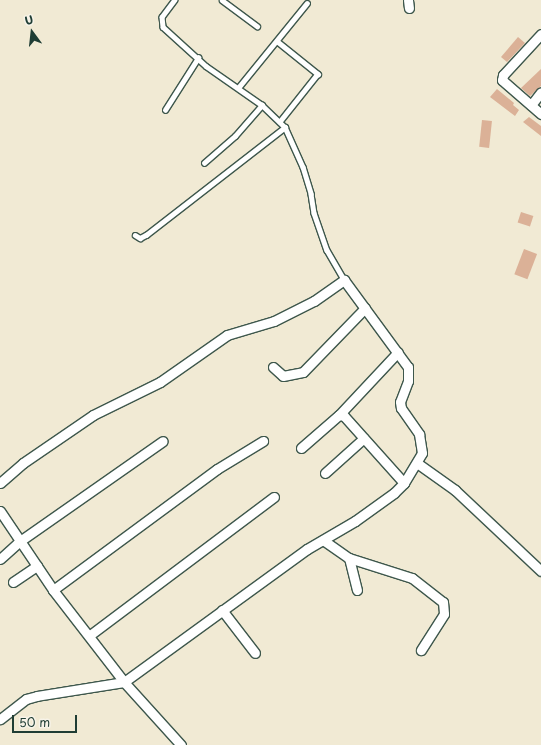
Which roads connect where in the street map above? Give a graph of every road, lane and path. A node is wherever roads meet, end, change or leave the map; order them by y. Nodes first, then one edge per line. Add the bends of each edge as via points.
1 (175, 0) edge
2 (222, 0) edge
3 (307, 3) dead end
4 (257, 26) dead end
5 (541, 34) edge
6 (277, 41) junction
7 (198, 58) junction
8 (238, 88) junction
9 (541, 92) edge
10 (262, 105) junction
11 (531, 105) junction
12 (165, 110) dead end
13 (541, 114) edge
14 (280, 122) junction
15 (285, 127) junction
16 (204, 164) dead end
17 (135, 235) dead end
18 (344, 280) junction
19 (365, 308) junction
20 (398, 352) junction
21 (273, 367) dead end
22 (339, 416) junction
23 (364, 438) junction
24 (163, 441) dead end
25 (263, 441) dead end
26 (301, 448) dead end
27 (417, 463) junction
28 (325, 473) dead end
29 (0, 483) edge
30 (404, 483) junction
31 (274, 497) dead end
32 (0, 511) edge
33 (323, 540) junction
34 (20, 541) junction
35 (348, 558) junction
36 (0, 559) edge
37 (37, 566) junction
38 (541, 571) edge
39 (13, 582) dead end
40 (53, 590) junction
41 (357, 590) dead end
42 (222, 610) junction
43 (90, 635) junction
44 (421, 650) dead end
45 (255, 653) dead end
46 (124, 682) junction
47 (0, 719) edge
48 (181, 745) edge

1 - 7 lane via 162,17 162,25
2 - 4 lane
3 - 6 lane
5 - 11 street via 502,78 505,85
6 - 8 lane
6 - 14 lane via 318,72
7 - 8 lane
7 - 12 lane
8 - 10 lane
9 - 11 street
10 - 14 lane
10 - 16 lane via 235,136
11 - 13 street
14 - 15 lane
15 - 17 lane via 146,236 140,238
15 - 18 lane via 303,167 314,213 327,250
18 - 19 street
18 - 29 street via 314,302 274,321 227,335 160,382 93,415 23,463
19 - 20 street
19 - 21 street via 303,372 283,376
20 - 22 street
20 - 27 street via 409,373 401,396 401,408 421,441 422,453
22 - 23 street via 344,416
22 - 26 street
23 - 28 street
23 - 30 street
24 - 34 street
25 - 40 street via 217,469
27 - 30 street
27 - 38 street via 456,490
30 - 33 street via 355,521
31 - 43 street
32 - 34 street
33 - 35 street
33 - 42 street
34 - 36 street
34 - 37 street
35 - 41 street
35 - 44 street via 412,578 443,602 444,614
37 - 39 street
37 - 40 street
40 - 43 street
42 - 45 street
42 - 46 street
43 - 46 street
46 - 47 street via 26,699
46 - 48 street

